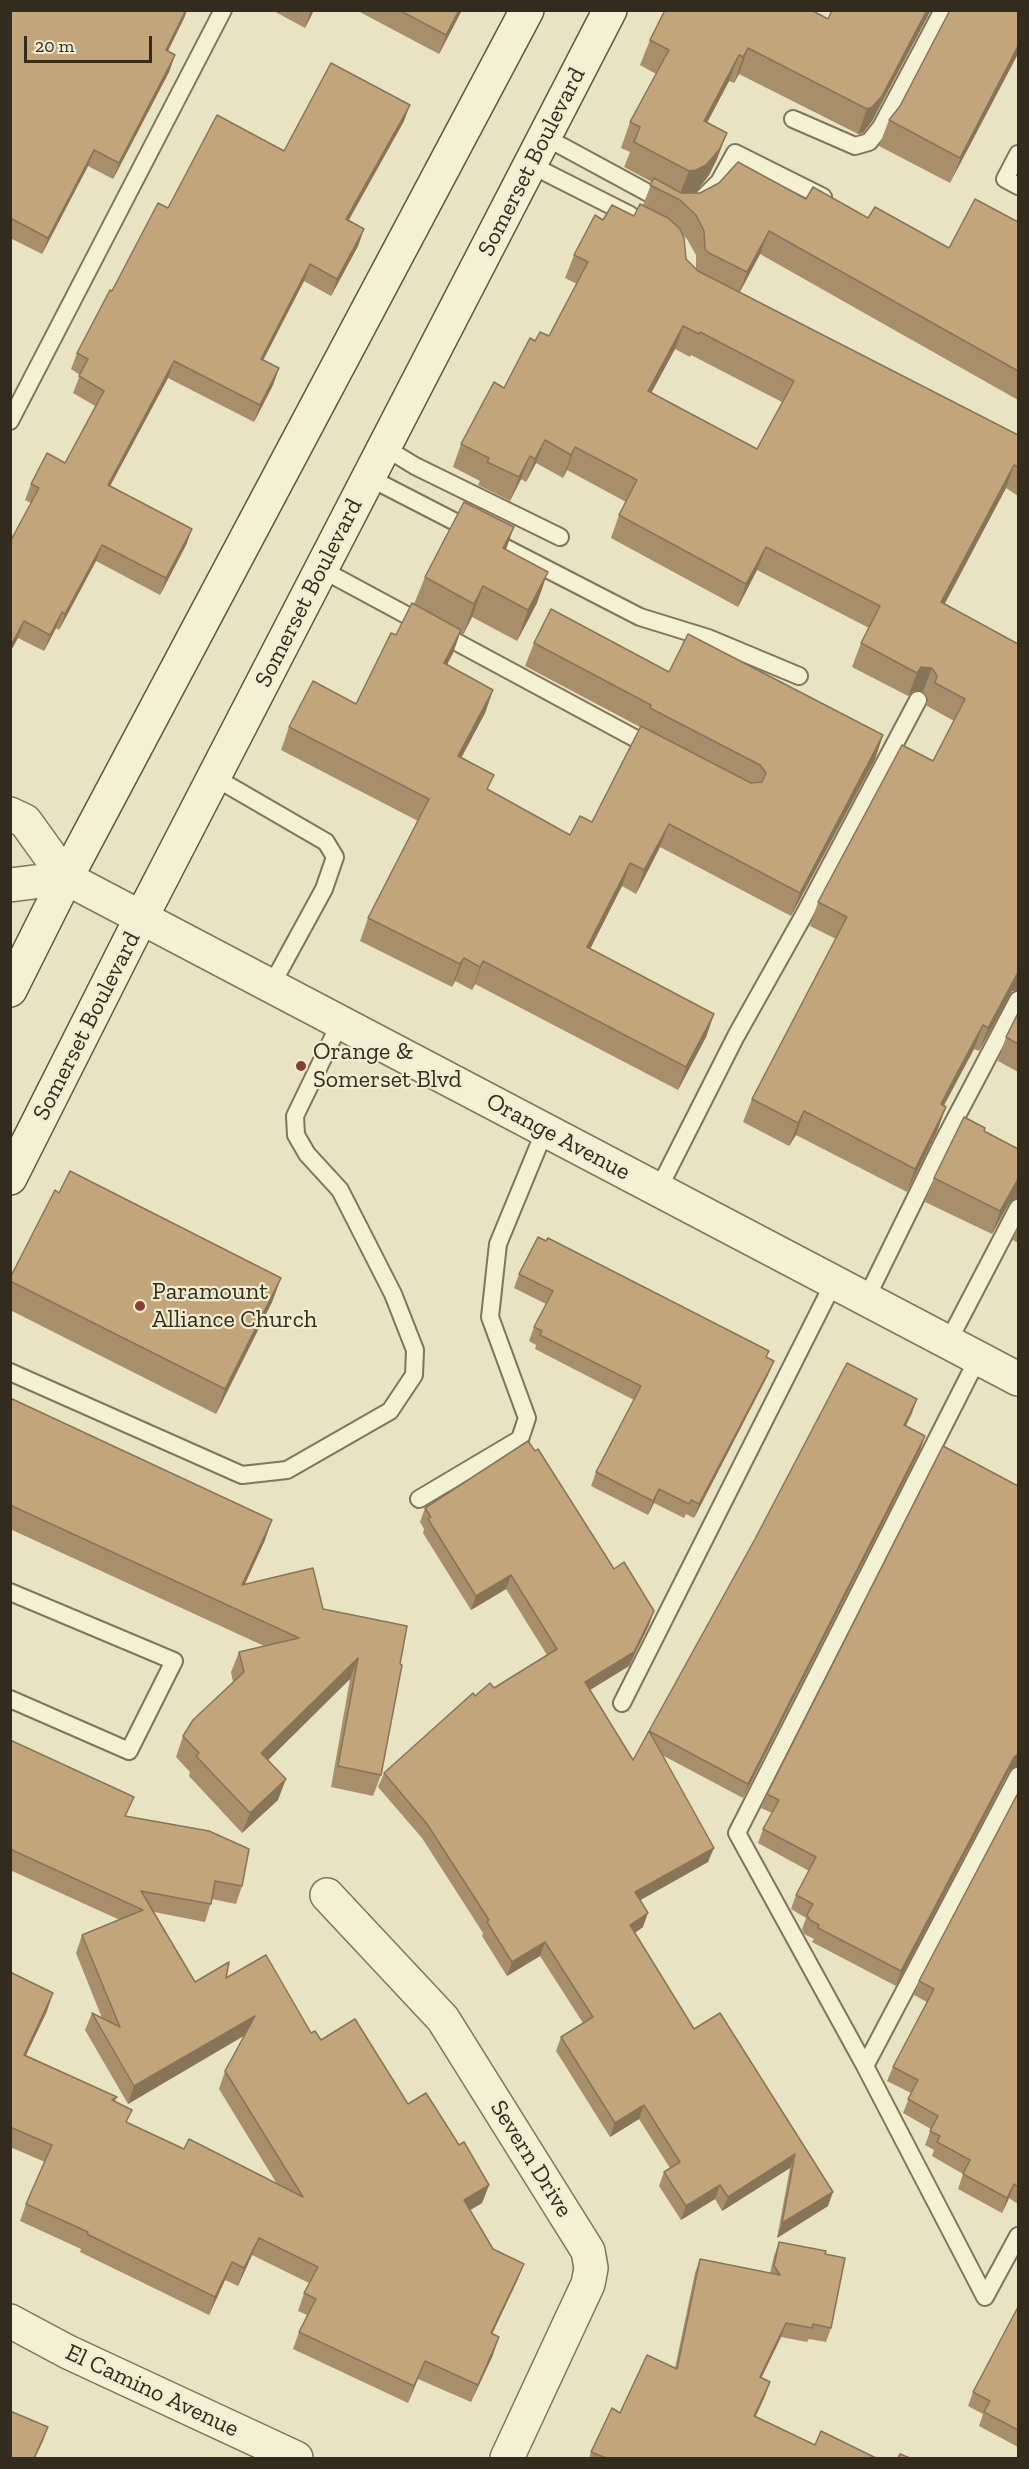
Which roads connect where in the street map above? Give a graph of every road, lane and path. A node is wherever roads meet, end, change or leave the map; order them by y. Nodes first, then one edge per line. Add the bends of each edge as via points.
1 (223, 10) edge
2 (527, 10) edge
3 (610, 10) edge
4 (943, 10) edge
5 (793, 119) dead end
6 (538, 151) junction
7 (1018, 154) edge
8 (1012, 183) edge
9 (823, 197) edge
10 (645, 222) edge
11 (10, 421) edge
12 (384, 447) junction
13 (368, 477) junction
14 (560, 537) dead end
15 (321, 569) junction
16 (799, 676) dead end
17 (918, 700) edge
18 (664, 754) edge
19 (214, 777) junction
20 (10, 814) edge
21 (66, 878) junction
22 (10, 885) edge
23 (141, 918) junction
24 (271, 986) junction
25 (10, 990) edge
26 (1018, 1000) edge
27 (340, 1023) junction
28 (545, 1130) junction
29 (10, 1178) edge
30 (658, 1190) junction
31 (1018, 1208) edge
32 (834, 1282) junction
33 (866, 1299) junction
34 (948, 1342) junction
35 (978, 1358) junction
36 (10, 1372) edge
37 (1018, 1379) edge
38 (419, 1499) dead end
39 (10, 1592) edge
40 (10, 1699) edge
41 (622, 1703) dead end
42 (1018, 1776) edge
43 (327, 1895) dead end
44 (865, 2066) junction
45 (1018, 2236) edge
46 (10, 2321) edge
47 (296, 2458) edge
48 (507, 2458) edge

1 - 11 lane
2 - 21 main road
3 - 6 main road, Somerset Boulevard
4 - 5 lane via 881,127 869,142 855,146
6 - 9 lane via 677,207 703,199 735,153
6 - 10 lane
6 - 12 main road, Somerset Boulevard
7 - 8 lane
12 - 13 main road, Somerset Boulevard
12 - 14 lane
13 - 15 main road, Somerset Boulevard
13 - 16 lane via 640,617 708,638
15 - 18 lane
15 - 19 main road, Somerset Boulevard
17 - 30 lane via 736,1036
19 - 23 main road, Somerset Boulevard
19 - 24 lane via 326,842 335,857 324,889
20 - 21 main road, Orange Avenue via 25,821
21 - 22 main road
21 - 23 main road, Orange Avenue
21 - 25 main road
23 - 24 main road, Orange Avenue
23 - 29 main road, Somerset Boulevard
24 - 27 main road, Orange Avenue
26 - 33 lane
27 - 28 main road, Orange Avenue
27 - 36 lane via 294,1116 296,1135 307,1154 340,1190 393,1294 415,1350 414,1375 390,1411 287,1470 242,1475
28 - 30 main road, Orange Avenue
28 - 38 lane via 498,1244 490,1317 527,1418 520,1439
30 - 32 main road, Orange Avenue
31 - 34 lane
32 - 33 main road, Orange Avenue
32 - 41 lane
33 - 34 main road, Orange Avenue
34 - 35 main road, Orange Avenue
35 - 37 main road, Orange Avenue
35 - 44 lane via 737,1833
39 - 40 lane via 174,1661 129,1751
42 - 44 lane
43 - 48 main road, Severn Drive via 443,2019 588,2251 588,2284
44 - 45 lane via 985,2297
46 - 47 main road, El Camino Avenue

